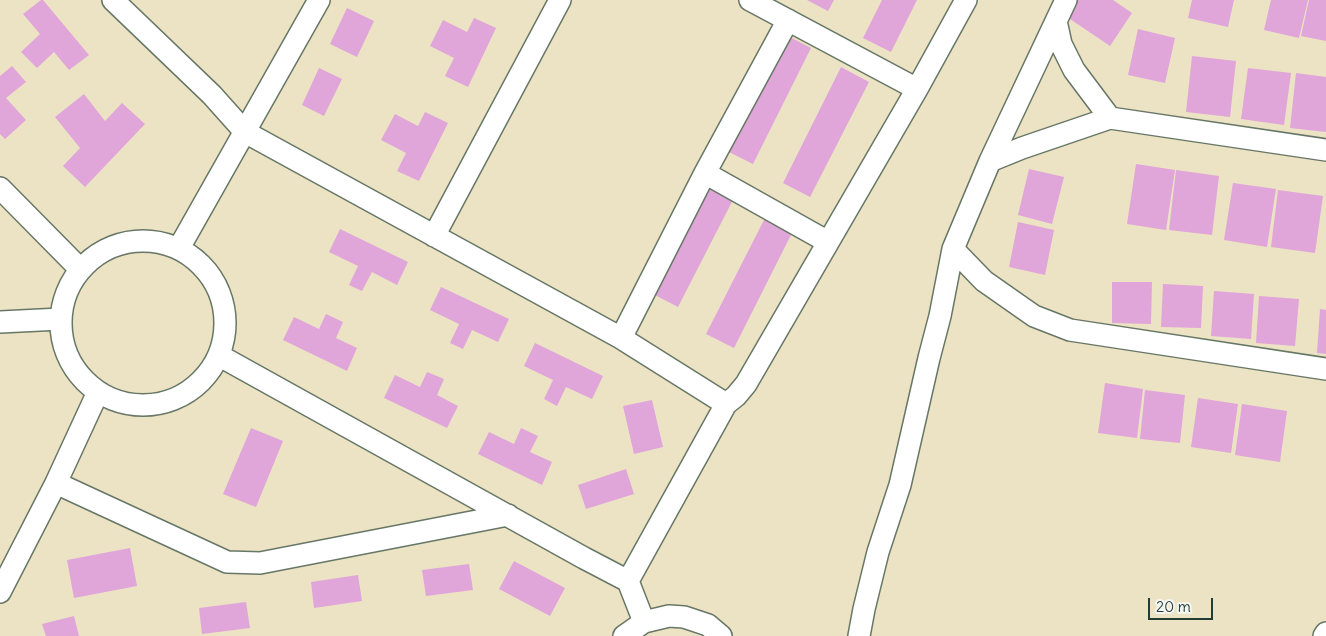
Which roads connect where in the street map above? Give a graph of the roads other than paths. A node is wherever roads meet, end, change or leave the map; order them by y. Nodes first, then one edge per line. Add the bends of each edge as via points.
1 (113, 0) edge
2 (319, 0) edge
3 (560, 0) edge
4 (750, 0) edge
5 (966, 0) edge
6 (1066, 0) edge
7 (788, 20) junction
8 (1056, 21) junction
9 (917, 89) junction
10 (1110, 118) junction
11 (246, 132) junction
12 (1326, 150) edge
13 (990, 161) junction
14 (705, 173) junction
15 (0, 188) edge
16 (434, 236) junction
17 (828, 242) junction
18 (179, 248) junction
19 (953, 250) junction
20 (80, 269) junction
21 (60, 319) junction
22 (0, 322) edge
23 (621, 338) junction
24 (220, 356) junction
25 (1326, 369) edge
26 (98, 392) junction
27 (726, 404) junction
28 (56, 483) junction
29 (508, 515) junction
30 (628, 581) junction
31 (0, 592) edge
32 (644, 622) junction
33 (624, 636) edge
34 (721, 636) edge
35 (859, 636) edge

1 - 11 street
2 - 11 street
3 - 16 street
4 - 7 street
5 - 9 street
6 - 8 street
7 - 9 street
7 - 14 street
8 - 10 street via 1061,44 1074,70
8 - 13 street
9 - 17 street
10 - 12 street
10 - 13 street
11 - 16 street
11 - 18 street
13 - 19 street
14 - 17 street
14 - 23 street
15 - 20 street
16 - 23 street
17 - 27 street via 746,384
18 - 20 street via 153,241 126,242 100,252
18 - 24 street via 200,263 216,282 224,306 226,332
19 - 25 street via 984,282 1026,311 1070,330
19 - 35 street via 900,485 878,552
20 - 21 street via 66,292
21 - 22 street
21 - 26 street via 64,347 77,373
23 - 27 street
24 - 26 street via 207,376 189,392 167,402 143,406 120,402
24 - 29 street
26 - 28 street
27 - 30 street
28 - 29 street via 227,562 260,563
28 - 31 street
29 - 30 street
30 - 32 street
32 - 33 street
32 - 34 street via 669,616 684,617 708,625

